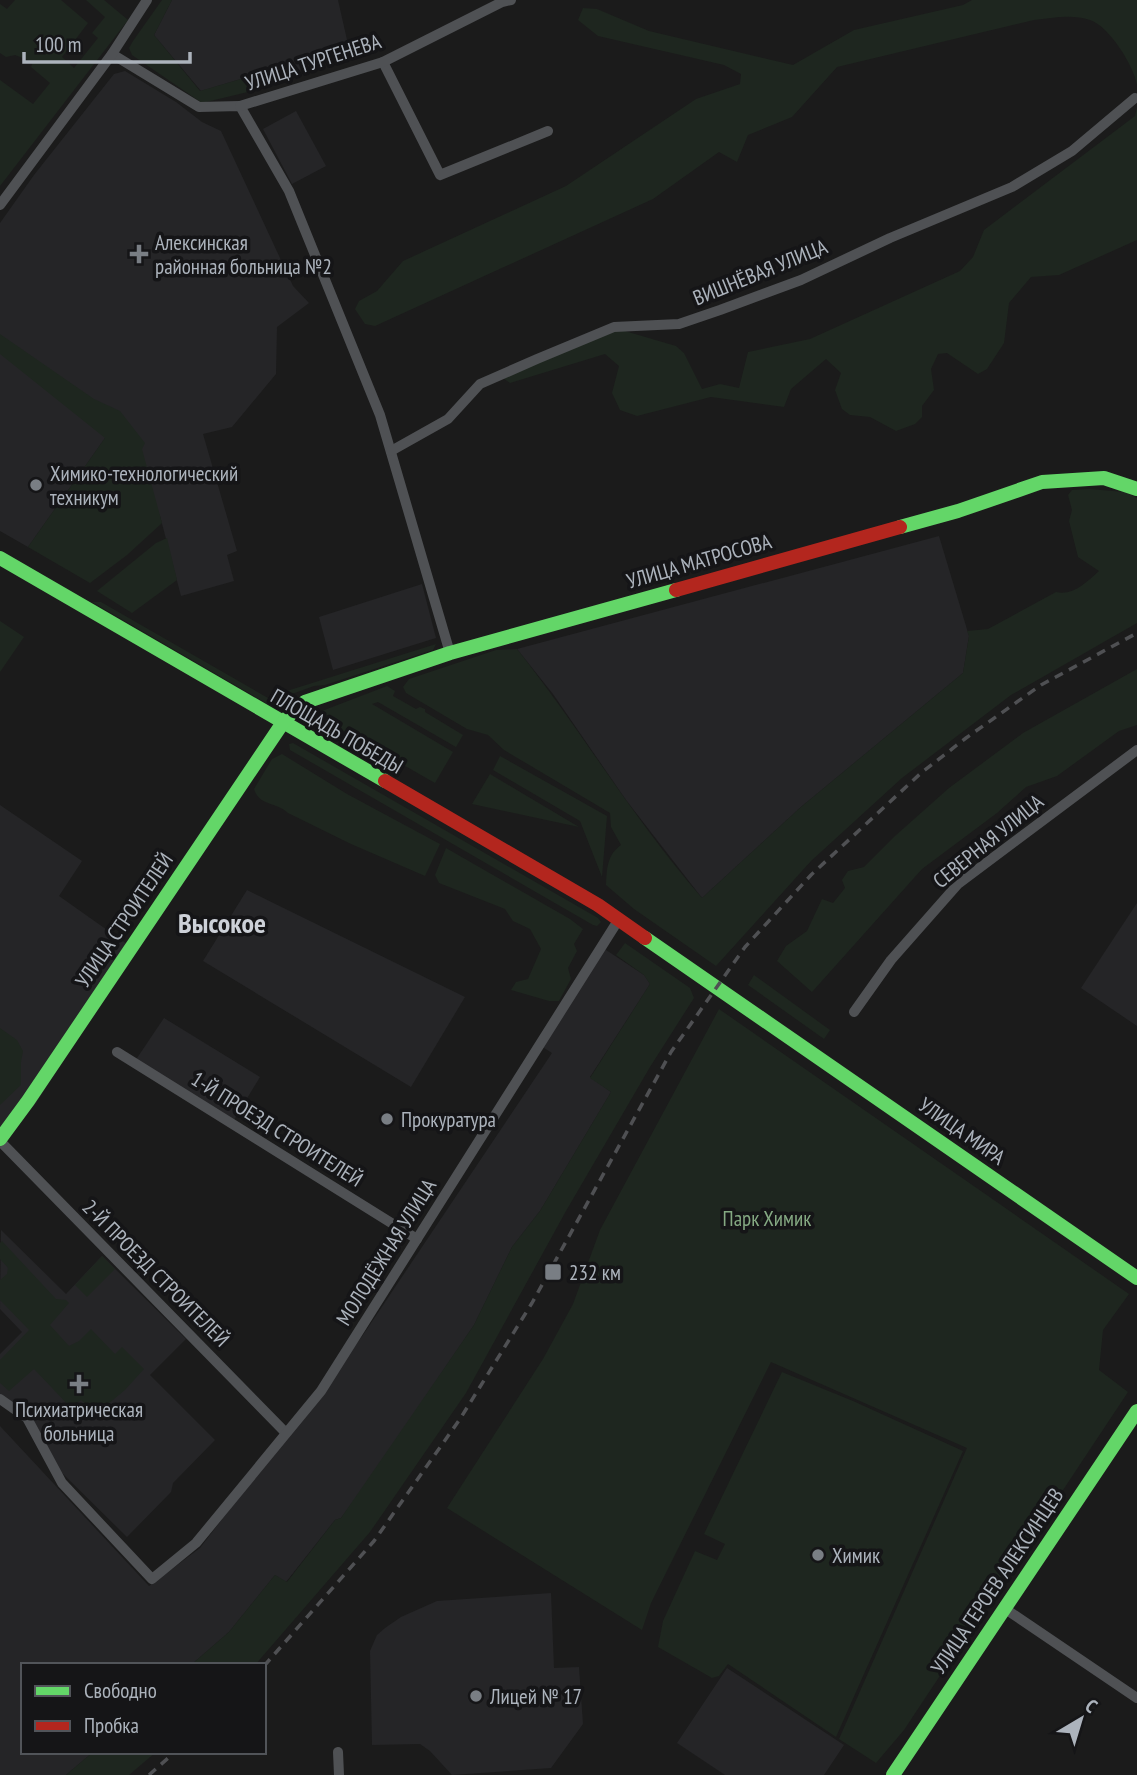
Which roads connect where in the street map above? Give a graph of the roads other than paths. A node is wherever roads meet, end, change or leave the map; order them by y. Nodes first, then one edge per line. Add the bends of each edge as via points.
1 (148, 0) edge
2 (511, 0) edge
3 (112, 54) junction
4 (383, 62) junction
5 (1135, 98) dead end
6 (240, 106) junction
7 (548, 131) dead end
8 (0, 205) edge
9 (391, 451) junction
10 (1137, 489) edge
11 (0, 558) edge
12 (450, 653) junction
13 (282, 724) junction
14 (1137, 750) edge
15 (619, 919) junction
16 (653, 941) joint
17 (854, 1012) dead end
18 (117, 1052) dead end
19 (0, 1140) edge
20 (417, 1239) junction
21 (1137, 1278) edge
22 (0, 1399) edge
23 (1137, 1411) edge
24 (285, 1432) junction
25 (1004, 1608) junction
26 (1137, 1698) edge
27 (338, 1752) dead end
28 (339, 1775) edge
29 (893, 1775) edge

1 - 3 street
2 - 4 street, УЛИЦА ТУРГЕНЕВА
3 - 6 street, УЛИЦА ТУРГЕНЕВА via 199,107
3 - 8 street
4 - 6 street, УЛИЦА ТУРГЕНЕВА
4 - 7 street via 440,175
5 - 9 street, ВИШНЁВАЯ УЛИЦА via 1072,151 1012,187 801,280 720,310 679,324 614,327 537,359 480,384 448,419
6 - 9 street via 289,191
9 - 12 street
10 - 12 street, УЛИЦА МАТРОСОВА via 1104,478 1042,482 958,511
11 - 13 street, ПЛОЩАДЬ ПОБЕДЫ
12 - 13 street, УЛИЦА МАТРОСОВА via 323,694 294,710
13 - 15 street, ПЛОЩАДЬ ПОБЕДЫ
13 - 19 street, УЛИЦА СТРОИТЕЛЕЙ
14 - 17 street, СЕВЕРНАЯ УЛИЦА via 958,884 891,960
15 - 16 street, ПЛОЩАДЬ ПОБЕДЫ
15 - 20 street, МОЛОДЁЖНАЯ УЛИЦА
16 - 21 street, УЛИЦА МИРА
18 - 20 street, 1-Й ПРОЕЗД СТРОИТЕЛЕЙ
19 - 24 street, 2-Й ПРОЕЗД СТРОИТЕЛЕЙ
20 - 24 street, МОЛОДЁЖНАЯ УЛИЦА via 321,1391
22 - 24 street, МОЛОДЁЖНАЯ УЛИЦА via 27,1418 62,1483 152,1579 196,1543
23 - 25 street, УЛИЦА ГЕРОЕВ АЛЕКСИНЦЕВ
25 - 26 street
25 - 29 street, УЛИЦА ГЕРОЕВ АЛЕКСИНЦЕВ
27 - 28 street

